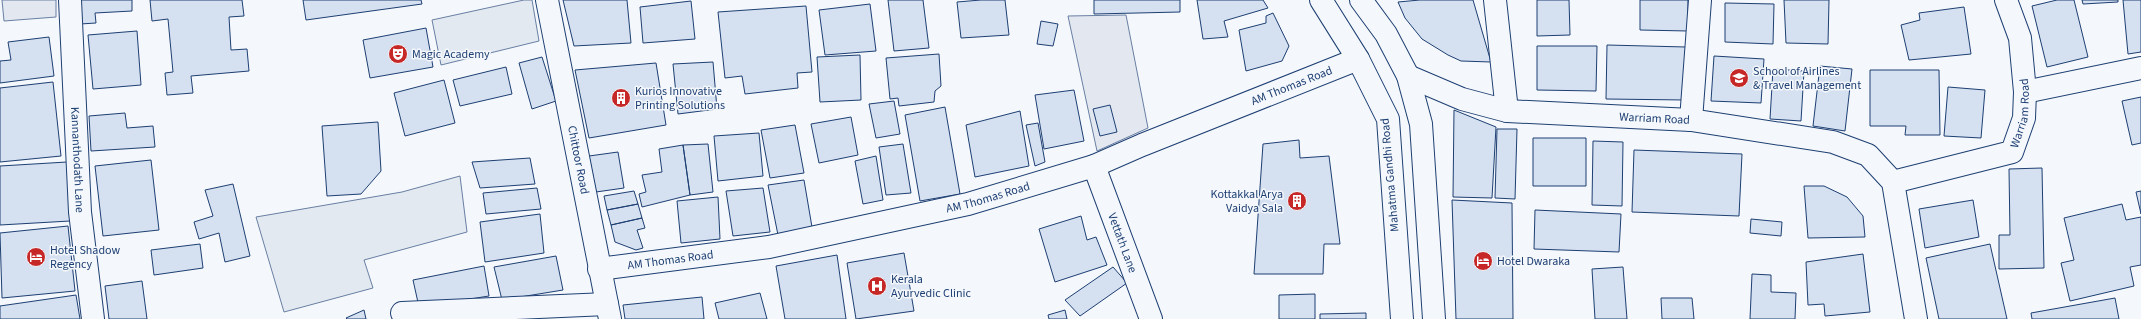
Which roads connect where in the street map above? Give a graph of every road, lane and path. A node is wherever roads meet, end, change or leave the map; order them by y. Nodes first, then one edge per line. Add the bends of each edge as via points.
1 (70, 0) edge
2 (547, 0) edge
3 (1321, 0) edge
4 (1361, 0) edge
5 (1495, 0) edge
6 (1700, 0) edge
7 (2006, 0) edge
8 (1358, 59) junction
9 (2141, 68) edge
10 (1408, 76) junction
11 (2025, 92) junction
12 (1507, 112) junction
13 (1691, 120) junction
14 (1094, 166) junction
15 (1893, 182) junction
16 (599, 269) junction
17 (609, 311) edge
18 (402, 313) dead end
19 (93, 319) edge
20 (1151, 319) edge
21 (1402, 319) edge
22 (1434, 319) edge
23 (1916, 319) edge

1 - 19 street, Kannanthodath Lane via 80,212
2 - 16 street, Chittoor Road
3 - 8 street, Mahatma Gandhi Road
4 - 10 street via 1386,34
5 - 12 street
6 - 13 street
7 - 11 street, Warriam Road via 2020,38
8 - 14 street, AM Thomas Road
8 - 21 street, Mahatma Gandhi Road via 1388,119
9 - 11 street
10 - 12 street, Warriam Road via 1462,99
10 - 22 street via 1421,124
11 - 15 street, Warriam Road via 2024,118 2012,152
12 - 13 street, Warriam Road
13 - 15 street, Warriam Road via 1833,142 1868,155
14 - 16 street, AM Thomas Road via 968,204 769,247
14 - 20 street, Vettath Lane
15 - 23 street
16 - 17 street, Chittoor Road
17 - 18 street

